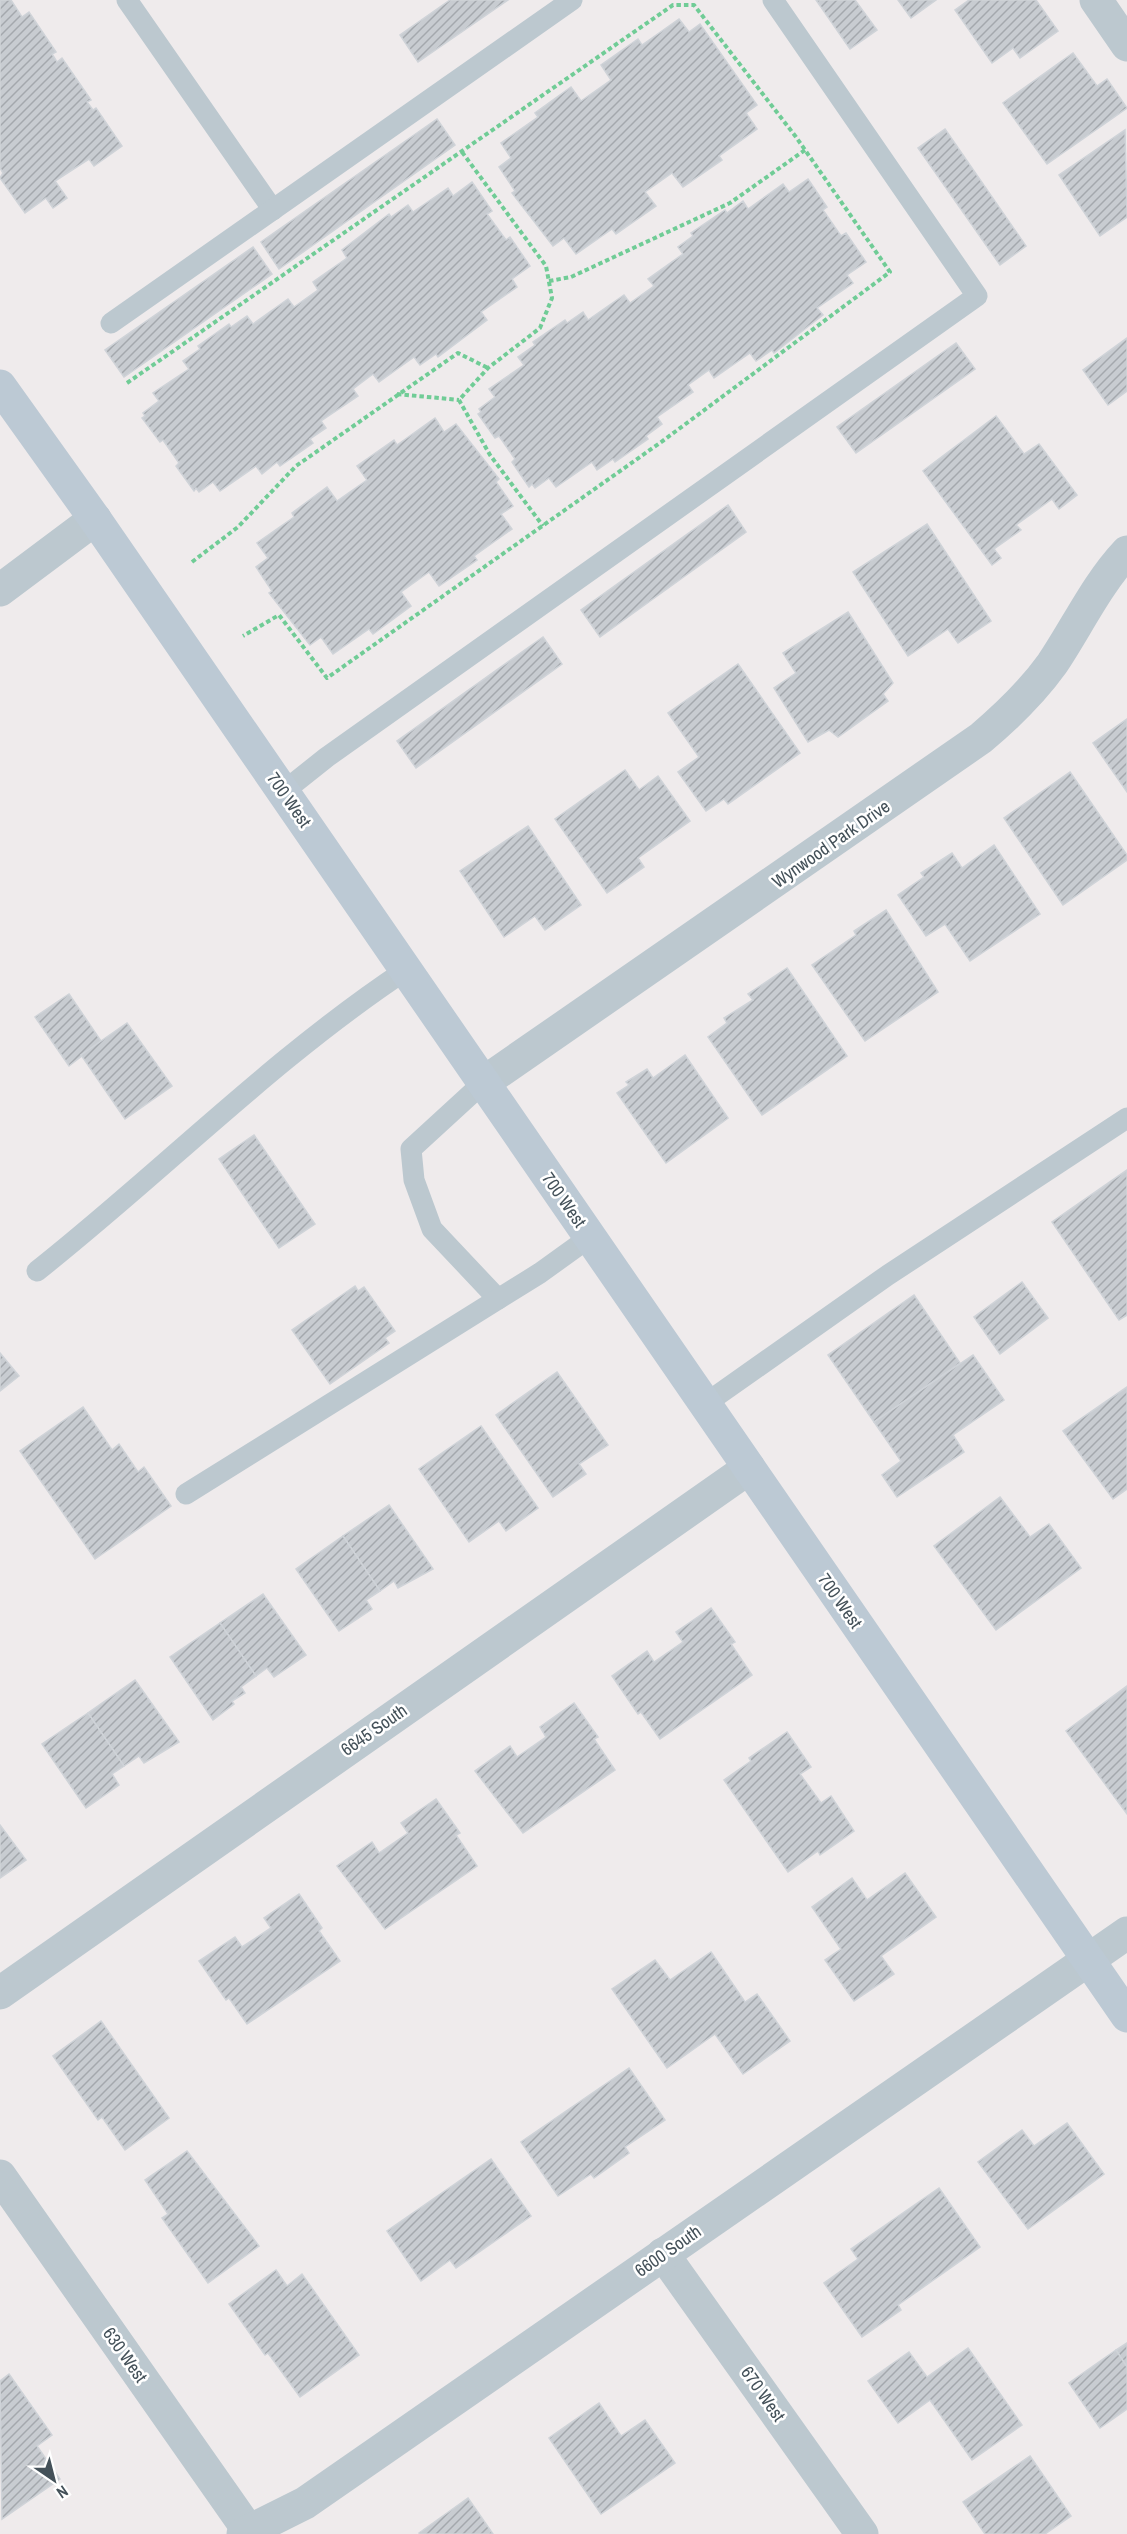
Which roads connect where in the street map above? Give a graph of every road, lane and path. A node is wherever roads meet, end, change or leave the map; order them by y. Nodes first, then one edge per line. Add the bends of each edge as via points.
1 (127, 0) edge
2 (572, 0) edge
3 (773, 0) edge
4 (805, 150) junction
5 (462, 152) junction
6 (273, 210) junction
7 (549, 281) junction
8 (111, 323) dead end
9 (488, 368) junction
10 (128, 383) dead end
11 (0, 386) edge
12 (397, 394) junction
13 (459, 400) junction
14 (95, 519) junction
15 (543, 526) junction
16 (1127, 552) edge
17 (192, 562) dead end
18 (0, 590) edge
19 (243, 636) dead end
20 (283, 792) junction
21 (406, 970) junction
22 (483, 1083) junction
23 (1127, 1118) edge
24 (590, 1238) junction
25 (37, 1271) dead end
26 (498, 1299) junction
27 (705, 1404) junction
28 (749, 1468) junction
29 (186, 1494) dead end
30 (1127, 1933) edge
31 (1088, 1960) junction
32 (0, 1993) edge
33 (1127, 2016) edge
34 (0, 2176) edge
35 (663, 2254) junction
36 (248, 2533) edge
37 (862, 2534) edge

1 - 6 lane
2 - 6 lane
3 - 20 lane via 977,296
4 - 5 path via 694,4 673,4
4 - 7 path via 730,203 571,277
4 - 15 path via 890,272
5 - 7 path via 546,266
5 - 10 path
6 - 8 lane
7 - 9 path via 552,298 540,328
9 - 12 path via 458,353
9 - 13 path
11 - 14 main road, 700 West
12 - 13 path
12 - 17 path via 296,466 238,527
13 - 15 path via 490,454
14 - 18 street
14 - 20 main road, 700 West
15 - 19 path via 327,678 279,615
16 - 22 street, Wynwood Park Drive via 1104,581 1051,666 981,738
20 - 21 main road, 700 West
21 - 22 main road, 700 West
21 - 25 lane via 354,1004
22 - 24 main road, 700 West
22 - 26 lane via 411,1149 414,1180 432,1229
23 - 27 lane via 888,1275
24 - 26 lane
24 - 27 main road, 700 West
26 - 29 lane
27 - 28 main road, 700 West
28 - 31 main road, 700 West
28 - 32 street, 6645 South
30 - 31 street, 6600 South
31 - 33 main road, 700 West
31 - 35 street, 6600 South
34 - 36 street, 630 West
35 - 36 street, 6600 South via 305,2503
35 - 37 street, 670 West

